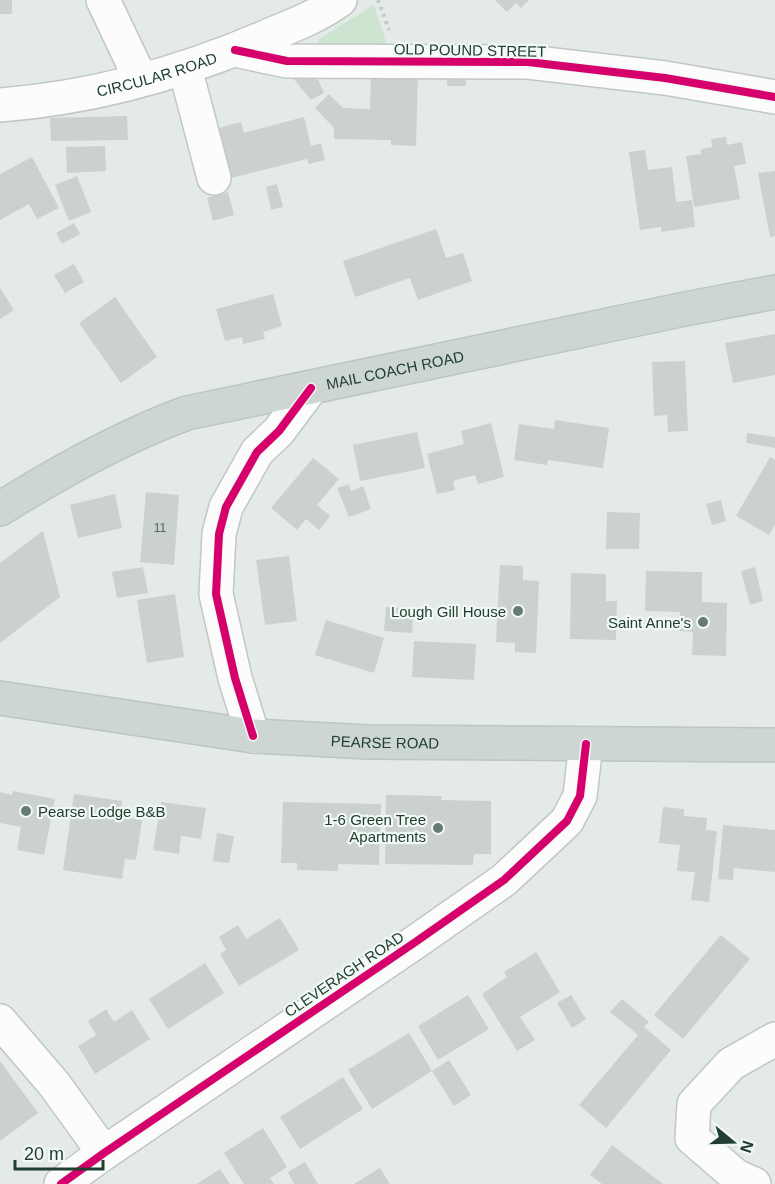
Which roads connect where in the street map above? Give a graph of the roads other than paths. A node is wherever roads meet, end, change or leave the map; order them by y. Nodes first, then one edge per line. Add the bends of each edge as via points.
1 (102, 0) edge
2 (340, 0) edge
3 (235, 50) junction
4 (185, 68) junction
5 (141, 80) junction
6 (775, 97) edge
7 (0, 105) edge
8 (214, 178) dead end
9 (775, 291) edge
10 (311, 388) junction
11 (0, 509) edge
12 (0, 698) edge
13 (253, 736) junction
14 (586, 744) junction
15 (775, 745) edge
16 (0, 1022) edge
17 (775, 1039) edge
18 (104, 1153) junction
19 (61, 1184) edge
20 (754, 1184) edge

1 - 5 street
2 - 3 street, CIRCULAR ROAD via 322,13
3 - 4 street, CIRCULAR ROAD
3 - 6 street, OLD POUND STREET via 287,61 528,62 665,78
4 - 5 street, CIRCULAR ROAD
4 - 8 street
5 - 7 street, CIRCULAR ROAD via 44,101
9 - 10 main road, MAIL COACH ROAD
10 - 11 main road, MAIL COACH ROAD via 187,413 147,428
10 - 13 street via 279,431 257,452 226,507 219,534 216,594
12 - 13 main road, PEARSE ROAD
13 - 14 main road, PEARSE ROAD via 368,742
14 - 15 main road, PEARSE ROAD
14 - 18 street, CLEVERAGH ROAD via 580,796 567,821 504,880
16 - 18 street via 54,1084
17 - 20 street via 731,1064 694,1104 692,1138 736,1176
18 - 19 street, CLEVERAGH ROAD

